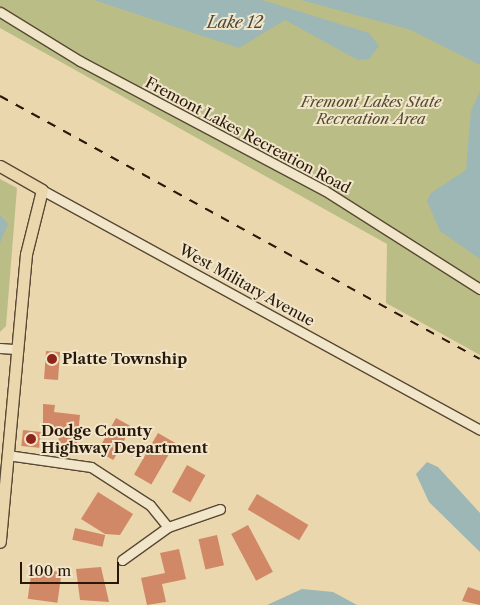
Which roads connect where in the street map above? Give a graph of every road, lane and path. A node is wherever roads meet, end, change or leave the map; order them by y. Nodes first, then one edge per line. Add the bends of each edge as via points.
1 (0, 12) edge
2 (0, 166) edge
3 (42, 190) junction
4 (480, 289) edge
5 (0, 348) edge
6 (16, 349) junction
7 (480, 430) edge
8 (7, 455) junction
9 (220, 509) dead end
10 (168, 528) junction
11 (0, 542) edge
12 (122, 560) dead end

1 - 4 street, Fremont Lakes Recreation Road via 80,62 354,207
2 - 3 main road, West Military Avenue
3 - 6 main road via 28,239
3 - 7 street, West Military Avenue
5 - 6 street
6 - 8 main road
8 - 10 street via 91,467 150,505
8 - 11 main road
9 - 10 street
10 - 12 street

